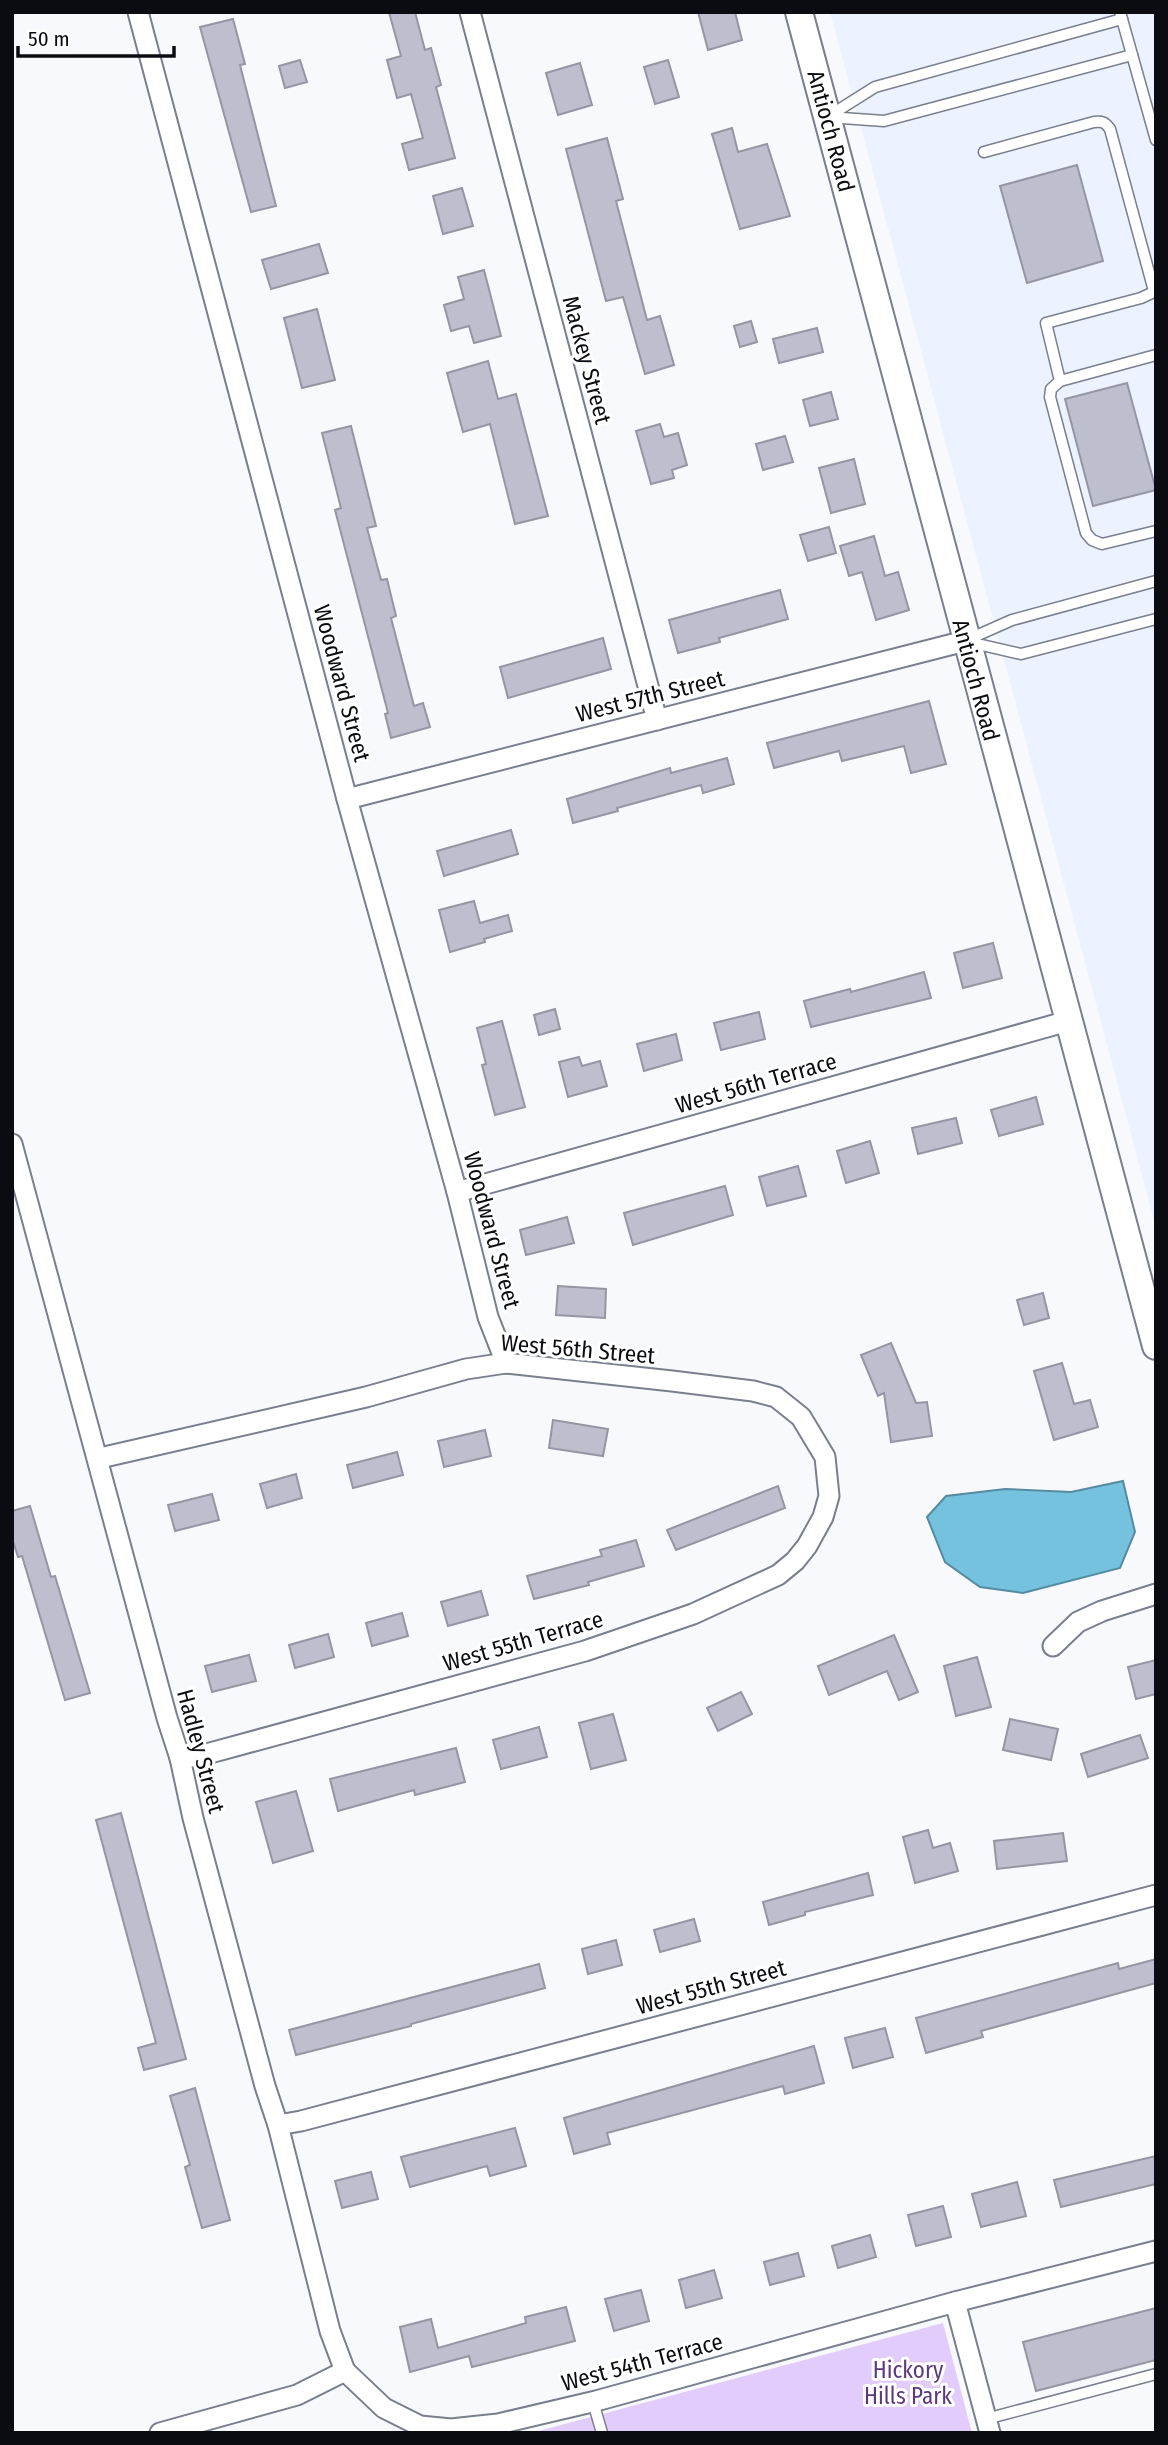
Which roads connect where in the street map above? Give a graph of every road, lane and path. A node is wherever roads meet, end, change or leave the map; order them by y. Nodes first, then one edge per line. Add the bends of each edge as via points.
1 (138, 12) edge
2 (470, 12) edge
3 (799, 12) edge
4 (1121, 16) edge
5 (1132, 55) junction
6 (828, 117) junction
7 (1156, 140) edge
8 (984, 152) dead end
9 (1155, 291) edge
10 (1156, 355) edge
11 (1060, 381) junction
12 (1156, 531) edge
13 (1156, 581) edge
14 (1156, 619) edge
15 (965, 641) junction
16 (657, 720) junction
17 (347, 799) junction
18 (1068, 1021) junction
19 (12, 1143) edge
20 (457, 1192) junction
21 (1156, 1346) edge
22 (506, 1363) junction
23 (100, 1458) junction
24 (830, 1496) joint
25 (1156, 1594) edge
26 (1053, 1646) dead end
27 (180, 1758) junction
28 (1156, 1895) edge
29 (278, 2125) junction
30 (1156, 2251) edge
31 (955, 2302) junction
32 (345, 2371) junction
33 (1156, 2374) edge
34 (593, 2402) junction
35 (988, 2426) edge
36 (160, 2433) edge
37 (602, 2433) edge

1 - 17 street, Woodward Street
2 - 16 street, Mackey Street
3 - 6 main road, Antioch Road
4 - 5 lane
4 - 6 lane via 875,87
5 - 6 lane via 884,121
5 - 7 lane
6 - 15 main road, Antioch Road
8 - 9 lane via 1094,122 1107,125
9 - 11 lane via 1046,323
10 - 11 lane
11 - 12 lane via 1050,397 1086,533 1102,544
13 - 15 lane via 1012,620
14 - 15 lane via 1021,654
15 - 16 street, West 57th Street
15 - 18 main road, Antioch Road
16 - 17 street, West 57th Street
17 - 20 street, Woodward Street
18 - 20 street, West 56th Terrace
18 - 21 main road, Antioch Road
19 - 23 street, Hadley Street
20 - 22 street, Woodward Street via 488,1317
22 - 23 street, West 56th Street via 466,1368 366,1397
22 - 24 street, West 56th Street via 776,1397 802,1417 814,1436 825,1457
23 - 27 street, Hadley Street
24 - 27 street, West 55th Terrace via 795,1561 778,1575 693,1614 585,1651
25 - 26 street via 1078,1622
27 - 29 street, Hadley Street
28 - 29 street, West 55th Street
29 - 32 street, Hadley Street via 330,2331
30 - 31 street, West 54th Terrace
31 - 34 street, West 54th Terrace
31 - 35 street
32 - 34 street, West 54th Terrace via 384,2408 420,2426 451,2429 498,2424
32 - 36 street via 297,2395
33 - 35 lane
34 - 37 lane

